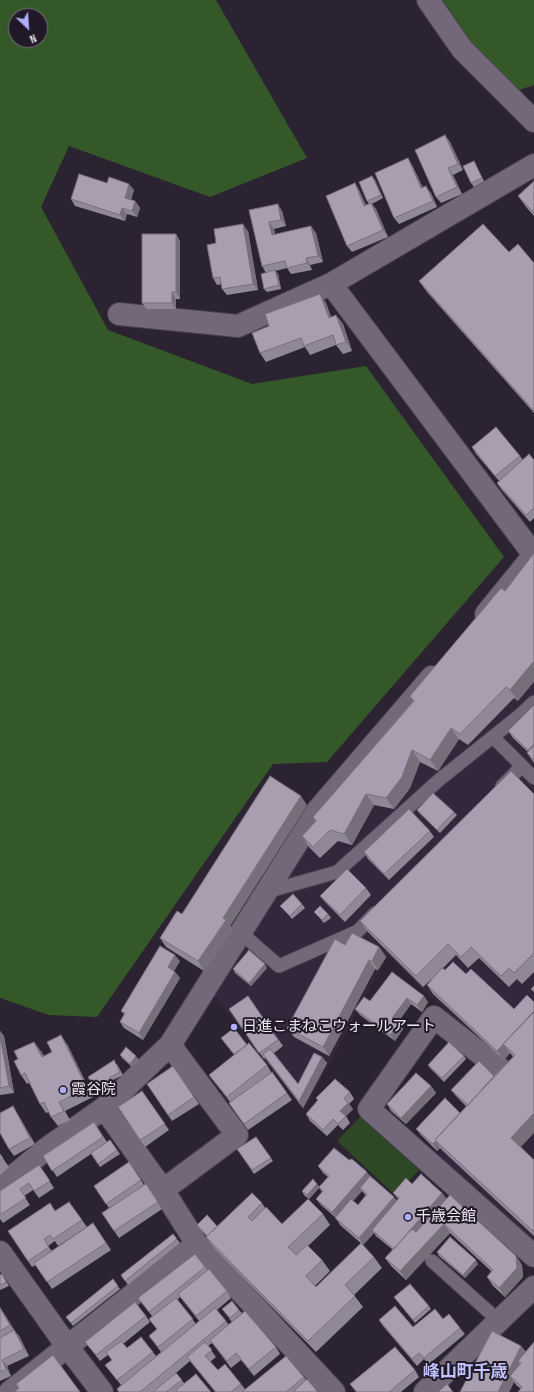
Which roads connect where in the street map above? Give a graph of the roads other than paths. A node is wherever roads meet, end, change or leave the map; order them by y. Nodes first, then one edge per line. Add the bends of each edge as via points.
1 (428, 0) edge
2 (534, 121) edge
3 (534, 165) edge
4 (332, 284) junction
5 (119, 314) dead end
6 (534, 555) edge
7 (471, 632) edge
8 (447, 660) edge
9 (534, 702) edge
10 (493, 737) junction
11 (522, 766) junction
12 (534, 778) edge
13 (494, 794) edge
14 (266, 892) junction
15 (385, 903) edge
16 (240, 932) junction
17 (170, 1045) junction
18 (504, 1072) edge
19 (104, 1108) junction
20 (0, 1187) edge
21 (162, 1190) junction
22 (197, 1244) junction
23 (0, 1252) edge
24 (534, 1256) edge
25 (432, 1261) dead end
26 (534, 1287) edge
27 (499, 1321) junction
28 (67, 1346) junction
29 (10, 1392) edge
30 (102, 1392) edge
31 (334, 1392) edge
32 (425, 1392) edge

1 - 2 street via 462,48
3 - 4 street
4 - 5 street via 238,326
4 - 6 street
6 - 7 street
8 - 14 street via 317,811
9 - 10 lane
10 - 11 lane
10 - 14 lane via 439,780 337,872
11 - 12 lane
11 - 13 lane
14 - 16 street
15 - 16 lane via 358,931 279,966
16 - 17 street
17 - 19 street
17 - 21 street via 236,1135
18 - 24 street via 434,1017 369,1109
19 - 20 street via 46,1149
19 - 21 street
21 - 22 street
22 - 28 street
22 - 31 street
23 - 28 street
25 - 27 lane
26 - 27 street
27 - 32 street
28 - 29 street
28 - 30 street

